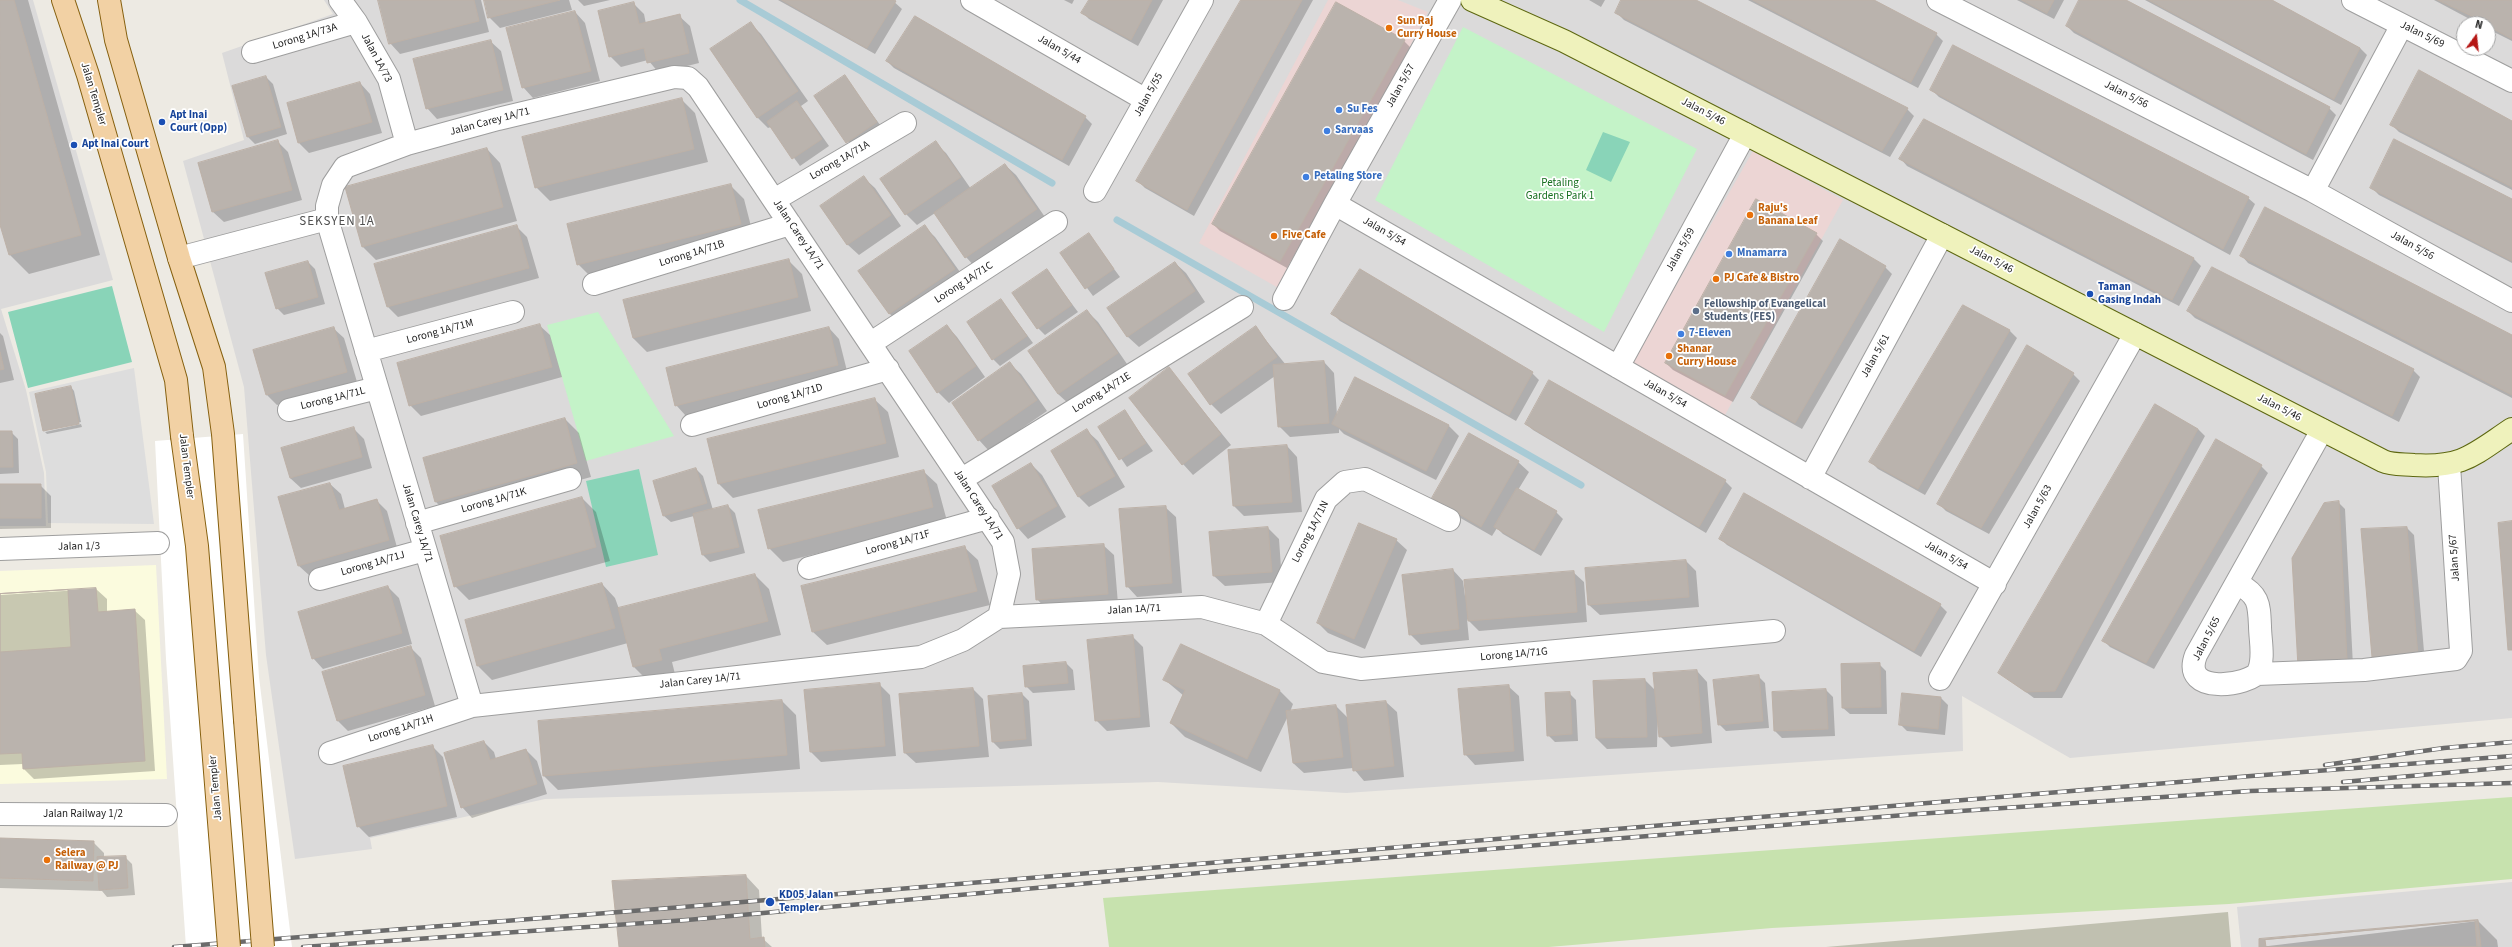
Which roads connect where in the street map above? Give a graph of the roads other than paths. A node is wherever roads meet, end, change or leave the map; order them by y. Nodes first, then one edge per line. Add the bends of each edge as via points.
1 (63, 0) edge
2 (79, 0) edge
3 (109, 0) edge
4 (340, 0) edge
5 (972, 0) edge
6 (1202, 0) edge
7 (1450, 0) edge
8 (1472, 0) edge
9 (1938, 0) edge
10 (2353, 0) edge
11 (356, 22) junction
12 (2402, 25) junction
13 (253, 52) dead end
14 (88, 76) junction
15 (2512, 81) edge
16 (1146, 100) junction
17 (905, 123) dead end
18 (1745, 134) junction
19 (406, 144) junction
20 (1095, 191) dead end
21 (2313, 191) junction
22 (774, 200) junction
23 (1335, 204) junction
24 (327, 219) junction
25 (1056, 222) dead end
26 (790, 224) junction
27 (1942, 235) junction
28 (179, 258) junction
29 (594, 284) dead end
30 (1284, 299) dead end
31 (2512, 301) edge
32 (1242, 307) dead end
33 (513, 312) dead end
34 (2135, 334) junction
35 (871, 343) junction
36 (366, 351) junction
37 (1618, 367) junction
38 (888, 369) junction
39 (378, 388) junction
40 (289, 410) dead end
41 (692, 425) dead end
42 (2512, 429) edge
43 (2322, 430) junction
44 (2449, 465) junction
45 (1810, 478) junction
46 (570, 479) dead end
47 (962, 479) junction
48 (988, 518) junction
49 (1449, 520) dead end
50 (417, 523) junction
51 (158, 543) dead end
52 (0, 549) edge
53 (425, 550) junction
54 (809, 568) dead end
55 (320, 580) dead end
56 (2238, 583) junction
57 (1995, 584) junction
58 (999, 617) junction
59 (1266, 624) junction
60 (1774, 631) dead end
61 (2461, 651) joint
62 (2257, 674) junction
63 (1940, 679) dead end
64 (472, 706) junction
65 (330, 753) dead end
66 (0, 814) edge
67 (166, 815) dead end
68 (228, 947) edge
69 (263, 947) edge

1 - 14 main road, Jalan Templer
2 - 14 main road
3 - 28 main road via 116,40
4 - 11 street, Jalan 1A/73
5 - 16 street, Jalan 5/44
6 - 16 street, Jalan 5/55
7 - 23 street, Jalan 5/57
8 - 18 street, Jalan 5/46 via 1564,41
9 - 21 street, Jalan 5/56
10 - 12 street, Jalan 5/69
11 - 13 street, Lorong 1A/73A
11 - 19 street, Jalan 1A/73 via 389,79
12 - 15 street, Jalan 5/69
12 - 21 street
14 - 68 main road, Jalan Templer, bridge via 176,380 197,546
16 - 20 street, Jalan 5/55
17 - 22 street, Lorong 1A/71A
18 - 27 street, Jalan 5/46
18 - 37 street, Jalan 5/59
19 - 22 street, Jalan Carey 1A/71 via 681,77 688,78 698,87
19 - 24 street, Jalan Carey 1A/71 via 345,168 333,185 327,206
21 - 31 street, Jalan 5/56
22 - 26 street, Jalan Carey 1A/71
23 - 30 street, Jalan 5/57
23 - 37 street, Jalan 5/54
24 - 28 street
24 - 36 street, Jalan Carey 1A/71
25 - 35 street, Lorong 1A/71C
26 - 29 street, Lorong 1A/71B
26 - 35 street, Jalan Carey 1A/71
27 - 34 street, Jalan 5/46
27 - 45 street, Jalan 5/61
28 - 69 main road, bridge via 214,367 223,434
32 - 47 street, Lorong 1A/71E
33 - 36 street, Lorong 1A/71M
34 - 43 street, Jalan 5/46
34 - 57 street, Jalan 5/63
35 - 38 street, Jalan Carey 1A/71
36 - 39 street, Jalan Carey 1A/71
37 - 45 street, Jalan 5/54
38 - 41 street, Lorong 1A/71D
38 - 47 street, Jalan Carey 1A/71
39 - 40 street, Lorong 1A/71L
39 - 50 street, Jalan Carey 1A/71
42 - 44 street, Jalan 5/46 via 2470,458
43 - 44 street, Jalan 5/46 via 2387,463
43 - 56 street, Jalan 5/65
44 - 61 street, Jalan 5/67
45 - 57 street, Jalan 5/54
46 - 50 street, Lorong 1A/71K
47 - 48 street, Jalan Carey 1A/71
48 - 54 street, Lorong 1A/71F
48 - 58 street, Jalan Carey 1A/71 via 1005,547 1009,574
49 - 59 street, Lorong 1A/71N via 1365,479 1345,482 1326,499
50 - 53 street, Jalan Carey 1A/71
51 - 52 street, Jalan 1/3
53 - 55 street, Lorong 1A/71J
53 - 64 street, Jalan Carey 1A/71
56 - 62 street via 2252,592 2258,602 2261,659
56 - 62 street, Jalan 5/65 via 2196,655 2193,668 2202,681 2214,683 2247,680
57 - 63 street, Jalan 5/63
58 - 59 street, Jalan 1A/71 via 1202,607
58 - 64 street, Jalan Carey 1A/71 via 963,640 921,657
59 - 60 street, Lorong 1A/71G via 1323,662 1361,669
61 - 62 street, Jalan 5/65 via 2456,659 2364,670
64 - 65 street, Lorong 1A/71H
66 - 67 street, Jalan Railway 1/2

